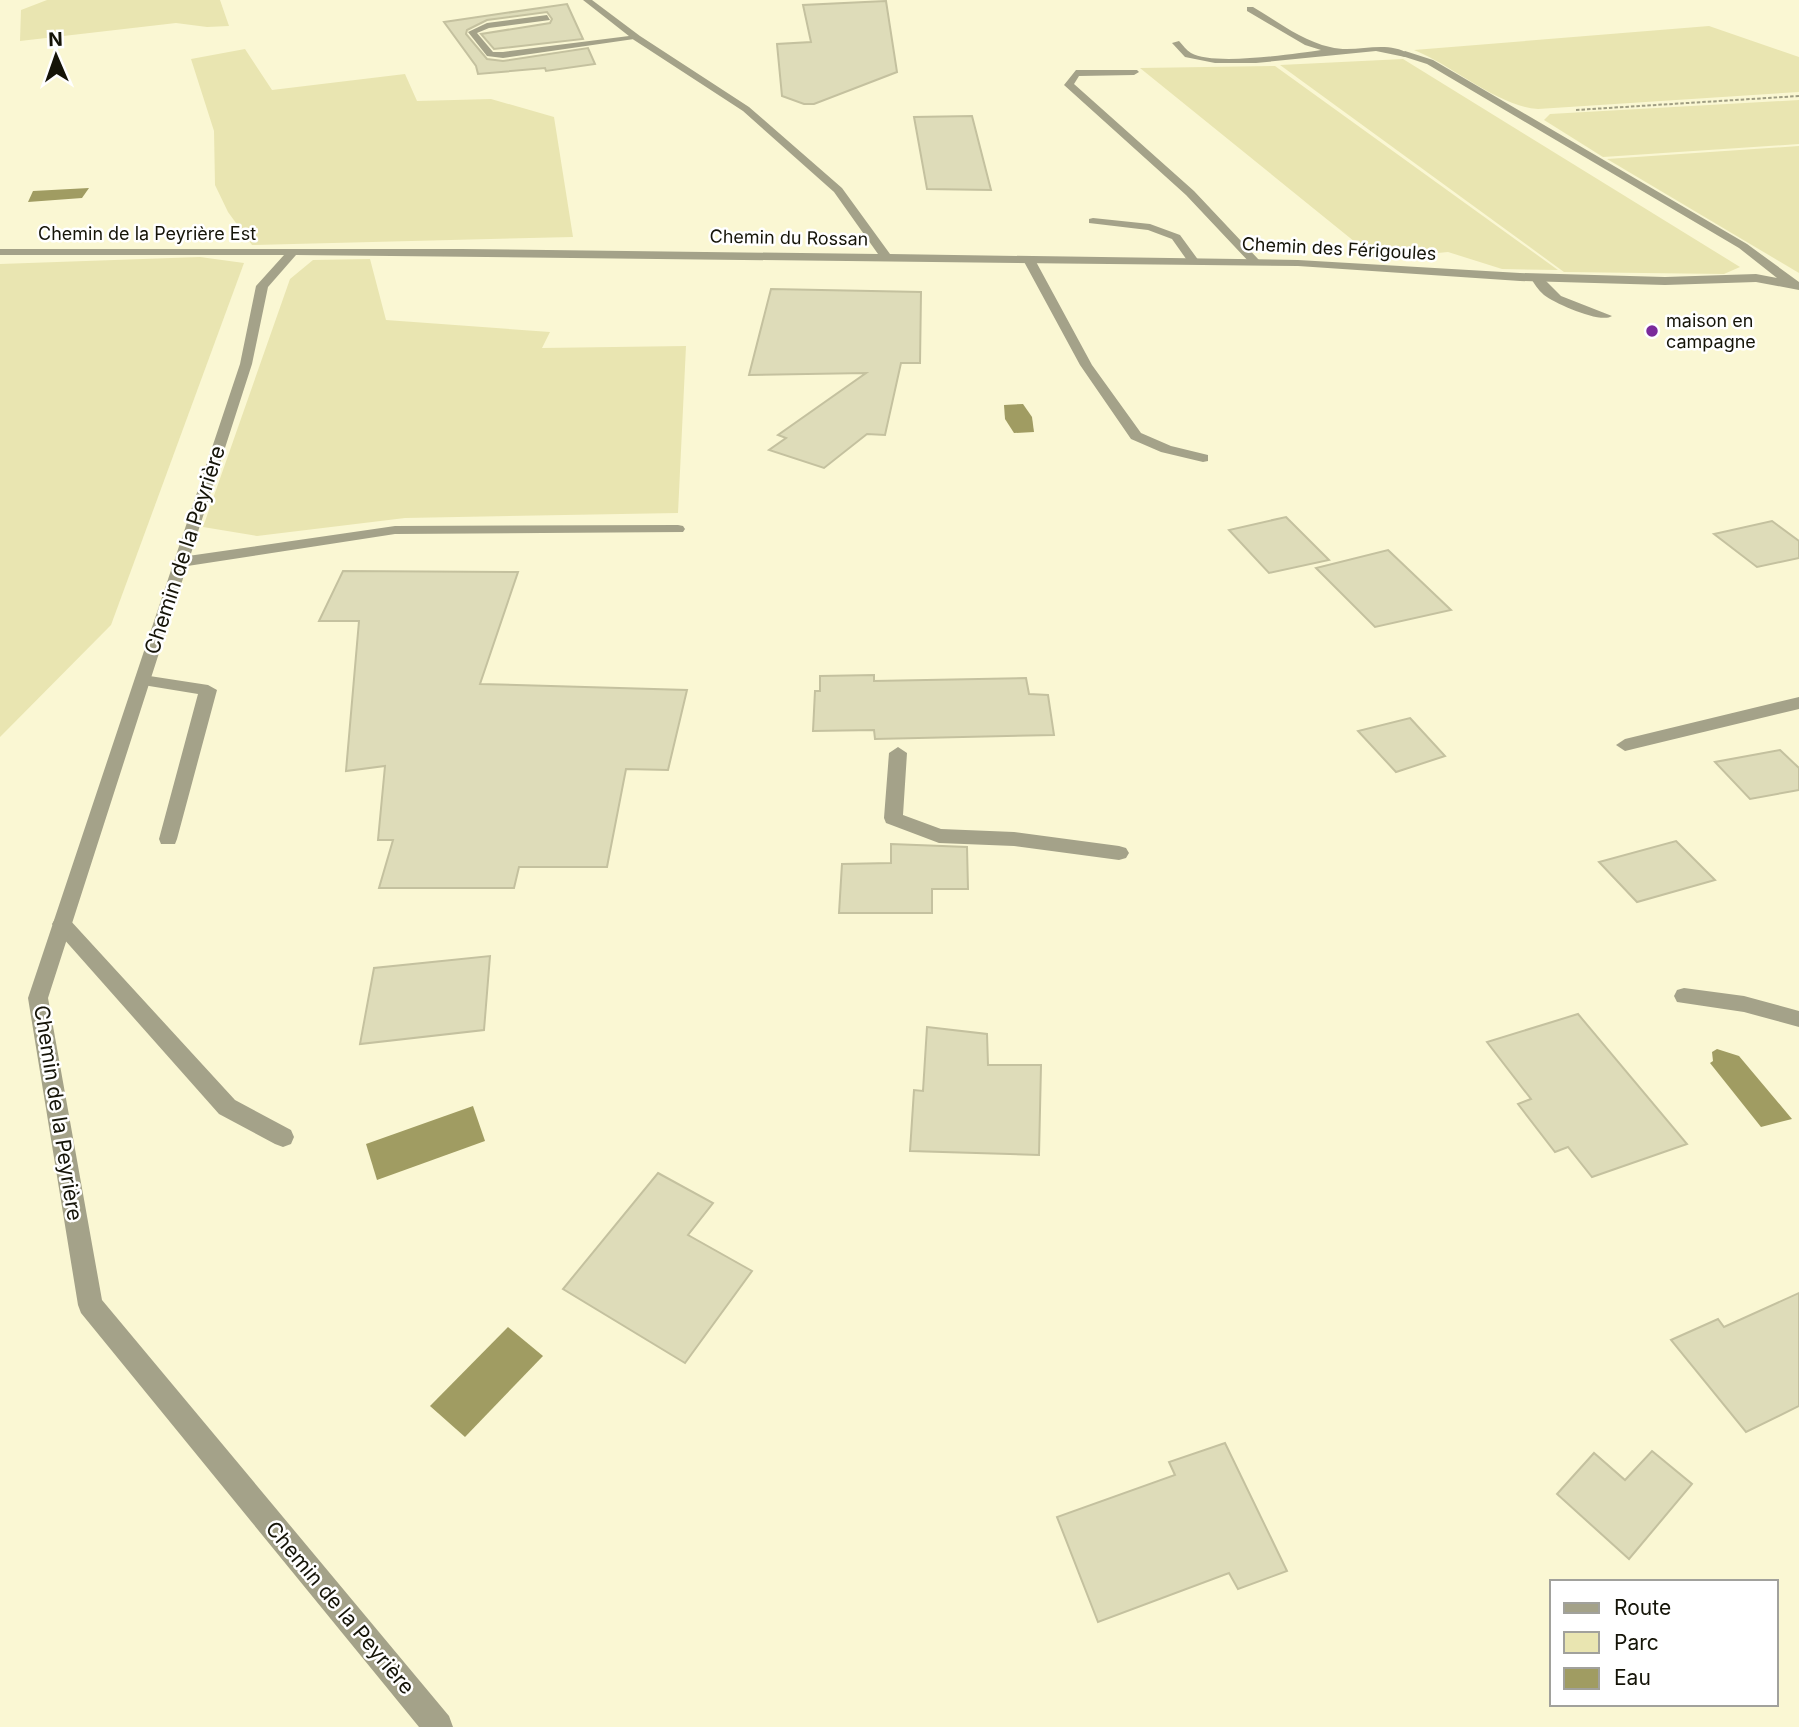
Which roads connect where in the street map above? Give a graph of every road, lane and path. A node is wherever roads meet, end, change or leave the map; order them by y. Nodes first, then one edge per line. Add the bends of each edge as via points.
1 (587, 0) edge
2 (1250, 9) dead end
3 (547, 18) dead end
4 (637, 38) junction
5 (1176, 43) dead end
6 (1332, 51) junction
7 (1134, 72) dead end
8 (1799, 96) edge
9 (1517, 113) junction
10 (1093, 221) dead end
11 (294, 251) junction
12 (0, 252) edge
13 (886, 257) junction
14 (1028, 258) junction
15 (1193, 261) junction
16 (1255, 262) junction
17 (1536, 277) junction
18 (1794, 284) edge
19 (1606, 316) dead end
20 (1203, 458) dead end
21 (678, 529) dead end
22 (181, 562) junction
23 (143, 680) junction
24 (1799, 703) edge
25 (1625, 745) dead end
26 (898, 753) dead end
27 (168, 839) dead end
28 (1119, 853) dead end
29 (62, 923) junction
30 (1684, 996) dead end
31 (1799, 1019) edge
32 (283, 1137) dead end
33 (438, 1727) edge

1 - 4 street, Chemin du Rossan
2 - 6 street via 1308,43
3 - 4 street via 472,32 490,54 503,55
4 - 13 street, Chemin du Rossan via 756,118 838,190
5 - 6 street, Chemin des Férigoules via 1189,56 1218,60
6 - 9 street, Chemin des Férigoules via 1376,48 1430,62
7 - 16 street via 1076,73 1069,85 1190,193
8 - 9 path
9 - 18 street, Chemin des Férigoules via 1743,246
10 - 15 street via 1150,227 1176,237
11 - 12 street, Chemin de la Peyrière Est
11 - 13 street, Chemin du Rossan
11 - 22 street, Chemin de la Peyrière via 262,286 246,364
13 - 14 street, Chemin des Férigoules
14 - 15 street, Chemin des Férigoules
14 - 20 street via 1086,365 1136,436
15 - 16 street, Chemin des Férigoules
16 - 17 street, Chemin des Férigoules
17 - 18 street, Chemin des Férigoules via 1756,278
17 - 19 street via 1543,290 1559,299
21 - 22 street via 395,530
22 - 23 street, Chemin de la Peyrière
23 - 27 street via 208,690
23 - 29 street, Chemin de la Peyrière
24 - 25 street
26 - 28 street via 893,818 939,836 1014,839
29 - 32 street via 227,1107
29 - 33 street, Chemin de la Peyrière via 38,998 90,1305
30 - 31 street via 1744,1004

